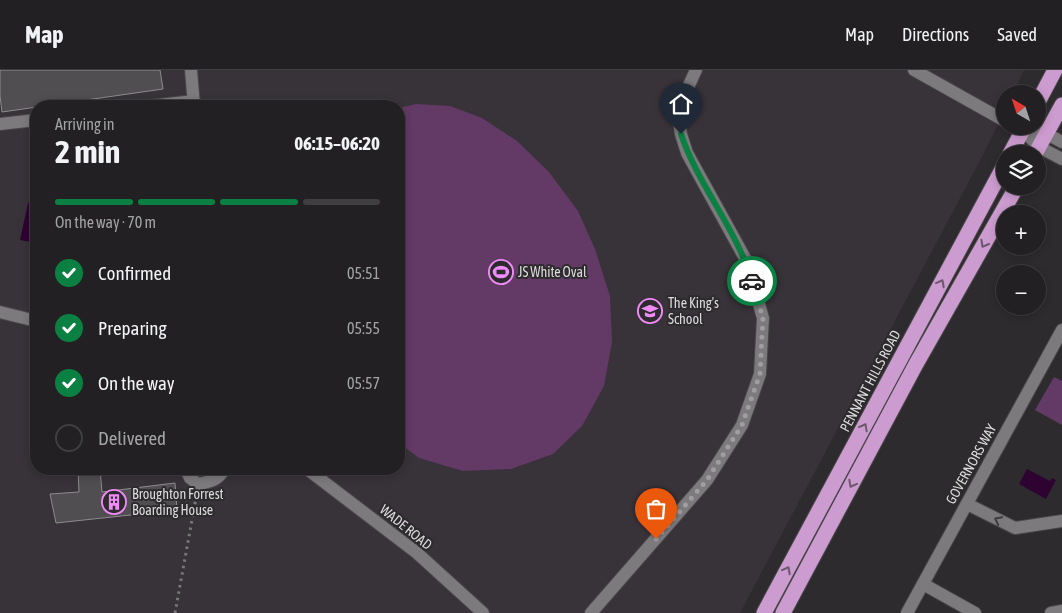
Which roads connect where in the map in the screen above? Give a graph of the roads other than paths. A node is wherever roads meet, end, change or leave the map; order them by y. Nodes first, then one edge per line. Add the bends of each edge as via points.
1 (191, 70) edge
2 (696, 70) edge
3 (914, 70) edge
4 (1055, 70) edge
5 (1046, 87) edge
6 (194, 100) edge
7 (1062, 106) edge
8 (996, 116) edge
9 (30, 121) edge
10 (0, 124) edge
11 (1047, 134) junction
12 (1062, 142) edge
13 (1040, 145) edge
14 (1046, 154) edge
15 (1062, 160) edge
16 (996, 181) edge
17 (1012, 195) edge
18 (0, 312) edge
19 (30, 320) edge
20 (1062, 330) edge
21 (1057, 352) edge
22 (189, 475) edge
23 (221, 475) edge
24 (315, 475) edge
25 (967, 504) junction
26 (1062, 522) edge
27 (923, 584) junction
28 (1062, 611) edge
29 (483, 613) edge
30 (591, 613) edge
31 (764, 613) edge
32 (783, 613) edge
33 (907, 613) edge
34 (975, 613) edge
35 (1051, 613) edge

1 - 6 street
2 - 30 street via 678,116 681,134 687,153 746,260 763,318 760,374 742,425 707,480
3 - 8 street
4 - 5 highway
7 - 11 highway
9 - 10 street
11 - 12 street
11 - 13 highway
14 - 15 street
31 -> 16 highway, PENNANT HILLS ROAD
17 -> 32 highway via 916,364
18 - 19 street
20 - 21 street, GOVERNORS WAY
21 - 25 street, GOVERNORS WAY
22 - 23 street via 198,484
24 - 29 street, WADE ROAD via 417,553
26 -> 25 street via 1015,528
25 - 27 street, GOVERNORS WAY
27 - 33 street, GOVERNORS WAY
27 - 34 street
28 - 35 street

